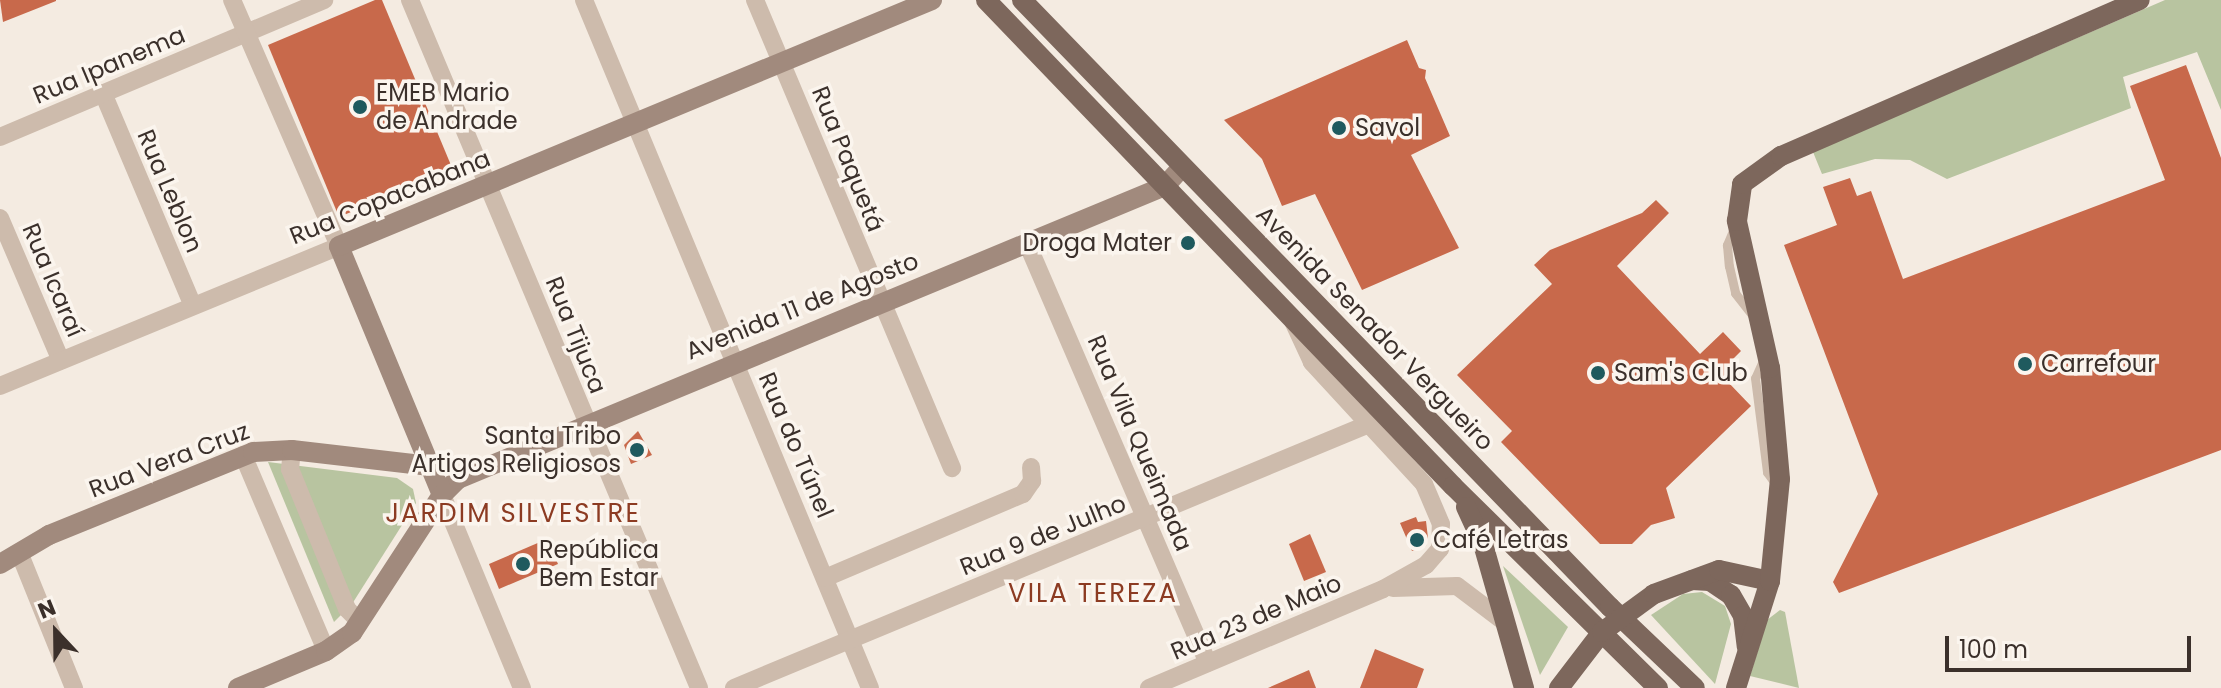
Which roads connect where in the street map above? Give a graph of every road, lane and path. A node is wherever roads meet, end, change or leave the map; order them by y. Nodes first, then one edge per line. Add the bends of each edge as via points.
1 (232, 0) edge
2 (324, 0) edge
3 (410, 0) edge
4 (584, 0) edge
5 (755, 0) edge
6 (932, 0) edge
7 (986, 0) edge
8 (1022, 0) edge
9 (2139, 0) edge
10 (245, 34) junction
11 (782, 62) junction
12 (103, 93) junction
13 (635, 123) junction
14 (0, 137) edge
15 (1182, 167) junction
16 (489, 184) junction
17 (1165, 186) junction
18 (0, 218) edge
19 (1027, 243) junction
20 (339, 246) junction
21 (881, 302) junction
22 (193, 306) junction
23 (1291, 317) junction
24 (61, 361) junction
25 (734, 361) junction
26 (0, 386) edge
27 (586, 423) junction
28 (1369, 424) junction
29 (292, 450) junction
30 (243, 455) junction
31 (430, 466) junction
32 (1031, 467) dead end
33 (952, 468) dead end
34 (1453, 486) junction
35 (442, 495) junction
36 (1147, 518) junction
37 (19, 552) junction
38 (0, 564) edge
39 (825, 578) junction
40 (1684, 580) junction
41 (1770, 581) junction
42 (1383, 589) junction
43 (1620, 618) junction
44 (360, 622) junction
45 (1506, 623) junction
46 (1602, 632) junction
47 (851, 640) junction
48 (326, 651) junction
49 (1748, 655) junction
50 (1208, 663) junction
51 (74, 688) edge
52 (238, 688) edge
53 (522, 688) edge
54 (699, 688) edge
55 (734, 688) edge
56 (870, 688) edge
57 (1149, 688) edge
58 (1524, 688) edge
59 (1559, 688) edge
60 (1658, 688) edge
61 (1695, 688) edge
62 (1736, 688) edge

1 - 10 street
2 - 10 street, Rua Ipanema
3 - 16 street, Rua Tijuca
4 - 13 street, Rua do Túnel
5 - 11 street, Rua Paquetá
6 - 11 street, Rua Copacabana
7 - 17 main road
8 - 15 main road, Avenida Senador Vergueiro
9 - 41 main road via 1764,164 1739,189 1737,221 1780,436
10 - 12 street, Rua Ipanema
10 - 20 street
11 - 13 street, Rua Copacabana
11 - 21 street, Rua Paquetá
12 - 14 street, Rua Ipanema
12 - 22 street, Rua Leblon
13 - 16 street, Rua Copacabana
13 - 25 street, Rua do Túnel
15 - 17 street, Avenida 11 de Agosto
15 - 43 main road, Avenida Senador Vergueiro
16 - 20 street, Rua Copacabana
16 - 27 street, Rua Tijuca
17 - 19 street, Avenida 11 de Agosto
17 - 23 main road
18 - 24 street, Rua Icaraí
19 - 21 street, Avenida 11 de Agosto
19 - 36 street, Rua Vila Queimada
20 - 22 street, Rua Copacabana
20 - 31 street
21 - 25 street, Avenida 11 de Agosto
21 - 33 street, Rua Paquetá
22 - 24 street, Rua Copacabana
23 - 28 street via 1312,362
23 - 34 main road
24 - 26 street, Rua Copacabana
25 - 27 street, Avenida 11 de Agosto
25 - 39 street, Rua do Túnel
27 - 35 street, Avenida 11 de Agosto via 458,479
27 - 54 street, Rua Tijuca
28 - 36 street, Rua 9 de Julho
28 - 42 street, Rua 23 de Maio via 1431,495 1441,524 1441,545 1430,562
29 - 30 street, Rua Vera Cruz
29 - 31 street, Rua Vera Cruz
29 - 44 street via 290,469 347,609
30 - 37 street, Rua Vera Cruz
30 - 48 street
31 - 35 street
32 - 39 street via 1032,481 1023,494
34 - 45 main road via 1483,544
34 - 46 main road
35 - 44 street
35 - 53 street
36 - 47 street, Rua 9 de Julho
36 - 50 street, Rua Vila Queimada
37 - 38 street, Rua Vera Cruz
37 - 51 street
39 - 47 street, Rua do Túnel
40 - 41 main road via 1719,570
40 - 43 main road
40 - 49 main road via 1710,581 1731,595 1745,625
41 - 49 main road
42 - 45 street, Rua 23 de Maio via 1452,585 1478,598
42 - 50 street, Rua 23 de Maio
43 - 46 main road
43 - 61 main road, Avenida Senador Vergueiro
44 - 48 street
45 - 58 main road
46 - 59 main road
46 - 60 main road
47 - 55 street, Rua 9 de Julho
47 - 56 street, Rua do Túnel
48 - 52 street
49 - 62 main road
50 - 57 street, Rua 23 de Maio

